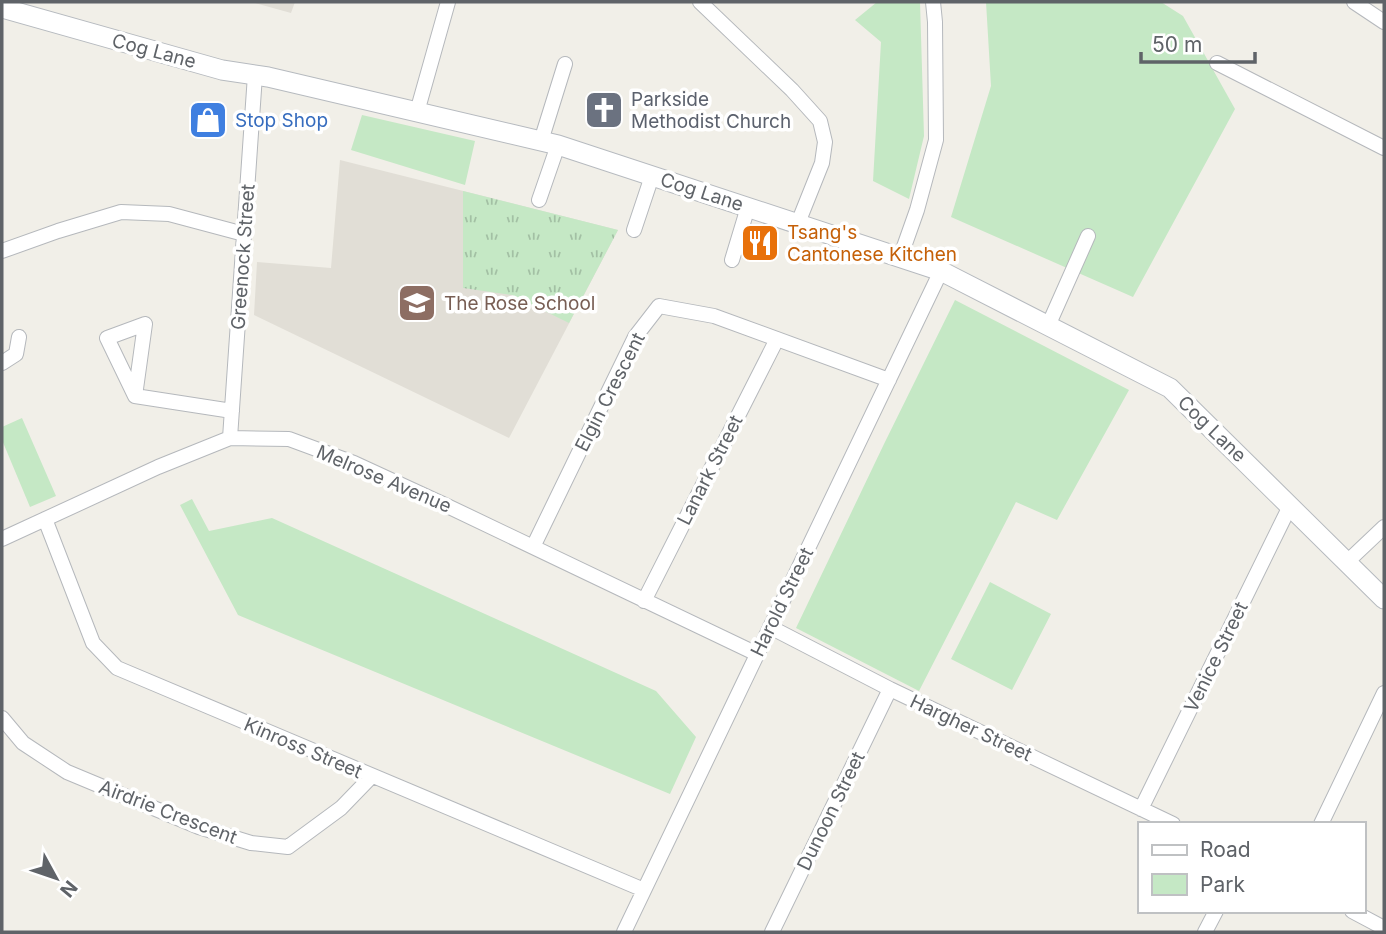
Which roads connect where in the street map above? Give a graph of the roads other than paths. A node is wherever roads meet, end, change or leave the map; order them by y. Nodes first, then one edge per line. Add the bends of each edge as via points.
1 (448, 2) edge
2 (699, 2) edge
3 (933, 2) edge
4 (1354, 2) edge
5 (2, 8) edge
6 (1384, 22) edge
7 (1217, 63) dead end
8 (565, 64) dead end
9 (256, 75) junction
10 (417, 112) junction
11 (550, 143) junction
12 (1384, 148) edge
13 (652, 176) junction
14 (539, 200) dead end
15 (748, 207) junction
16 (798, 223) junction
17 (634, 230) dead end
18 (244, 234) junction
19 (1088, 236) dead end
20 (2, 251) edge
21 (900, 258) junction
22 (732, 260) dead end
23 (941, 271) junction
24 (1048, 326) junction
25 (19, 337) dead end
26 (777, 339) junction
27 (2, 363) edge
28 (889, 380) junction
29 (135, 396) junction
30 (232, 411) junction
31 (230, 438) junction
32 (1290, 506) junction
33 (45, 519) junction
34 (1384, 527) edge
35 (2, 539) edge
36 (533, 547) junction
37 (1347, 562) junction
38 (1384, 599) edge
39 (644, 601) junction
40 (770, 627) junction
41 (757, 654) junction
42 (890, 689) junction
43 (1384, 693) edge
44 (2, 718) edge
45 (371, 777) junction
46 (1141, 808) junction
47 (1169, 822) edge
48 (1322, 822) edge
49 (644, 890) junction
50 (1215, 913) edge
51 (1356, 913) edge
52 (1384, 928) edge
53 (624, 932) edge
54 (772, 932) edge
55 (1205, 932) edge

1 - 10 street
2 - 16 street via 820,121 825,142 822,163
3 - 21 street via 936,140
4 - 6 street
5 - 9 street, Cog Lane via 222,70
7 - 12 street
8 - 11 street
9 - 10 street, Cog Lane
9 - 18 street, Greenock Street
10 - 11 street, Cog Lane
11 - 13 street, Cog Lane
11 - 14 street
13 - 15 street, Cog Lane
13 - 17 street
15 - 16 street, Cog Lane
15 - 22 street
16 - 21 street, Cog Lane
18 - 20 street via 169,214 121,212
18 - 30 street, Greenock Street
19 - 24 street
21 - 23 street, Cog Lane
23 - 24 street, Cog Lane
23 - 28 street, Harold Street
24 - 32 street, Cog Lane via 1170,388
25 - 27 street via 16,354
26 - 28 street, Elgin Crescent
26 - 36 street, Elgin Crescent via 714,316 659,306 635,337
26 - 39 street, Lanark Street
28 - 40 street, Harold Street
29 - 29 street via 140,360 145,324 107,338
29 - 30 street
30 - 31 street, Greenock Street
31 - 33 street, Melrose Avenue
31 - 36 street, Melrose Avenue via 289,439 354,463
32 - 37 street, Cog Lane
32 - 46 street, Venice Street
33 - 35 street, Melrose Avenue
33 - 45 street, Kinross Street via 93,643 117,668
34 - 37 street
36 - 39 street, Melrose Avenue
37 - 38 street, Cog Lane
39 - 41 street, Melrose Avenue
40 - 41 street, Harold Street
40 - 42 street, Hargher Street
41 - 49 street, Harold Street
42 - 46 street, Hargher Street
42 - 54 street, Dunoon Street
43 - 48 street
44 - 45 street, Airdrie Crescent via 23,743 67,772 199,827 251,843 288,847 341,808
45 - 49 street, Kinross Street
46 - 47 street, Hargher Street
49 - 53 street, Harold Street
50 - 55 street
51 - 52 street

